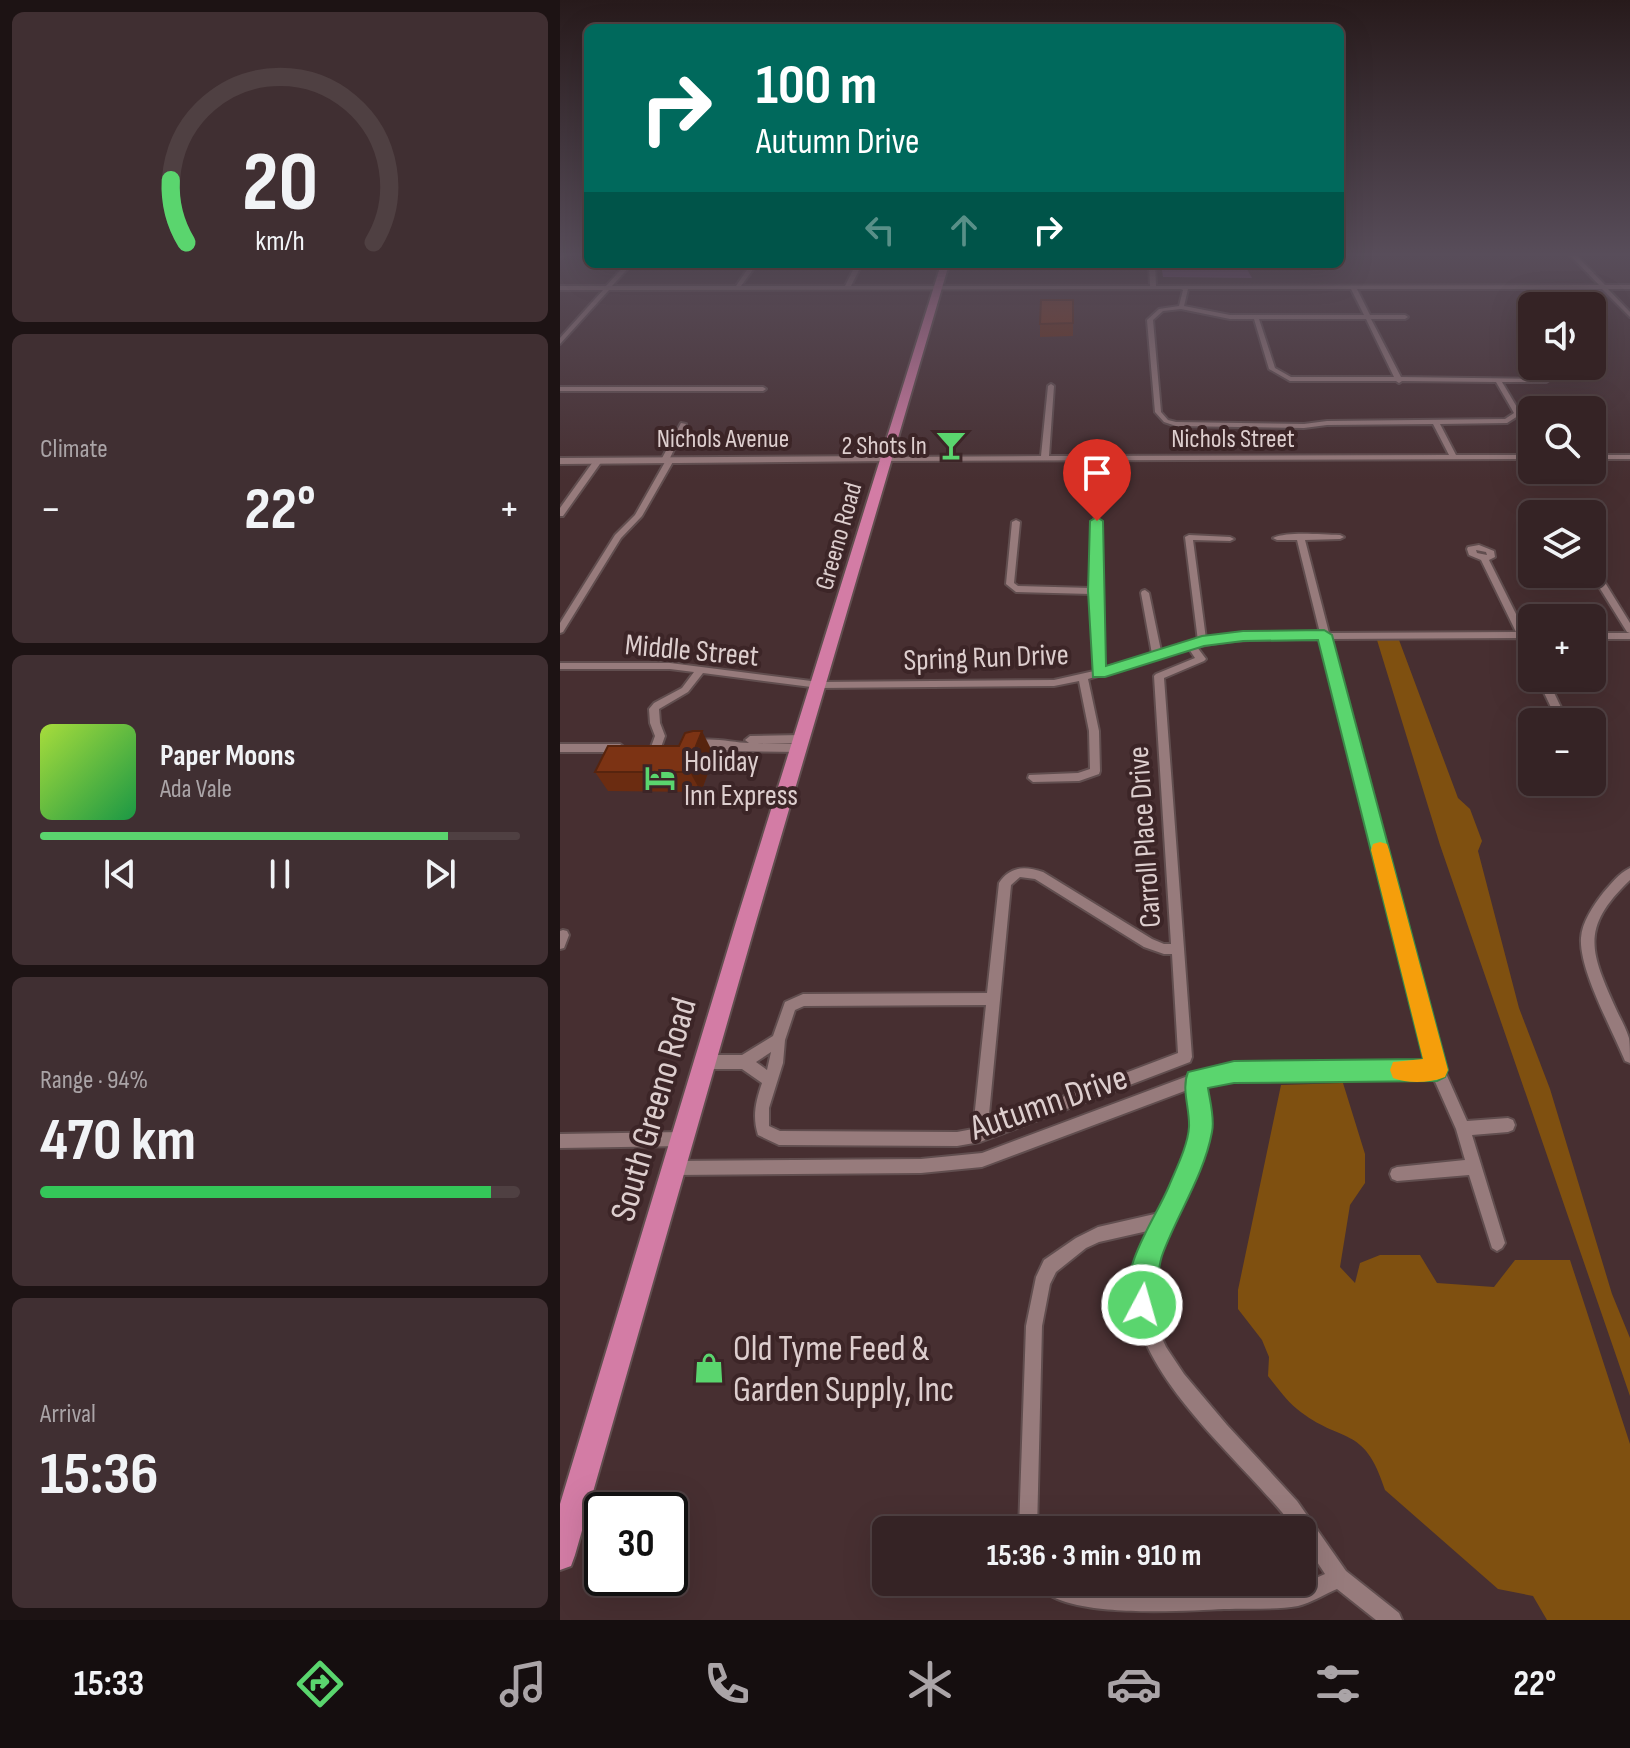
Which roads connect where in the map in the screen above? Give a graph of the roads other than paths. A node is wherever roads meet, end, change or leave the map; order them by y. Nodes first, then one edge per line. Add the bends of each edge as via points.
1 (925, 329) edge
2 (1151, 329) edge
3 (1260, 329) edge
4 (1374, 329) edge
5 (1281, 376) junction
6 (1498, 380) junction
7 (1518, 380) edge
8 (1268, 381) dead end
9 (1399, 381) junction
10 (1051, 386) dead end
11 (560, 389) edge
12 (763, 389) dead end
13 (1436, 423) junction
14 (683, 424) dead end
15 (1518, 457) edge
16 (1606, 457) edge
17 (1630, 457) edge
18 (1045, 458) junction
19 (1454, 458) junction
20 (885, 459) junction
21 (668, 460) junction
22 (560, 461) edge
23 (598, 461) junction
24 (560, 514) edge
25 (1097, 521) dead end
26 (1016, 522) dead end
27 (1300, 537) junction
28 (1340, 537) dead end
29 (1277, 538) dead end
30 (1230, 539) dead end
31 (1484, 558) dead end
32 (1604, 588) edge
33 (1095, 591) junction
34 (1145, 593) dead end
35 (1518, 619) edge
36 (560, 630) edge
37 (1630, 633) edge
38 (1324, 635) junction
39 (1518, 635) edge
40 (1606, 635) edge
41 (1197, 643) junction
42 (1157, 655) junction
43 (560, 666) edge
44 (701, 669) junction
45 (1099, 673) junction
46 (1083, 678) junction
47 (819, 685) junction
48 (801, 743) junction
49 (656, 747) junction
50 (670, 747) edge
51 (684, 747) edge
52 (560, 748) edge
53 (1033, 778) dead end
54 (1630, 873) edge
55 (1178, 949) junction
56 (993, 999) junction
57 (778, 1040) junction
58 (1630, 1056) edge
59 (705, 1062) junction
60 (744, 1062) junction
61 (1437, 1070) junction
62 (768, 1079) junction
63 (1196, 1080) junction
64 (1508, 1125) dead end
65 (1463, 1128) junction
66 (980, 1135) junction
67 (684, 1139) junction
68 (560, 1141) edge
69 (1473, 1167) junction
70 (675, 1168) junction
71 (1397, 1174) dead end
72 (1164, 1219) junction
73 (1497, 1243) dead end
74 (567, 1507) edge
75 (1028, 1516) edge
76 (560, 1555) edge
77 (1339, 1578) junction
78 (1316, 1588) edge
79 (1072, 1596) edge
80 (1299, 1596) edge
81 (1392, 1620) edge

1 - 20 main road, Greeno Road
2 - 13 street via 1160,416 1166,421 1189,426
3 - 5 street via 1272,369
4 - 9 street
5 - 8 street
5 - 9 street via 1303,381
6 - 7 street
6 - 9 street
6 - 13 street via 1516,409 1515,418
10 - 18 street
11 - 12 street
13 - 19 street
14 - 21 street
15 - 19 street, Nichols Street
16 - 17 street
18 - 19 street, Nichols Street
18 - 20 street, Nichols Street
20 - 21 street, Nichols Avenue
20 - 47 main road, Greeno Road
21 - 23 street, Nichols Avenue
21 - 36 street via 638,516 618,537
22 - 23 street, Nichols Avenue
23 - 24 street
25 - 33 street
26 - 33 street via 1010,584 1016,589
27 - 28 street
27 - 29 street
27 - 38 street
30 - 41 street via 1189,537
31 - 35 street
32 - 37 street
33 - 45 street
34 - 42 street
37 - 40 street
38 - 39 street, Spring Run Drive
38 - 41 street, Spring Run Drive via 1243,636
38 - 61 street
41 - 42 street, Spring Run Drive
41 - 55 street, Carroll Place Drive via 1201,659 1159,676
42 - 45 street, Spring Run Drive
43 - 44 street, Middle Street
44 - 47 street, Middle Street
44 - 49 street via 688,688 652,713 660,736
45 - 46 street, Spring Run Drive
46 - 47 street, Spring Run Drive via 1054,683
46 - 53 street via 1094,731 1095,771 1079,777
47 - 48 main road, South Greeno Road
48 - 51 street
48 - 59 main road, South Greeno Road
49 - 50 street
49 - 52 street
54 - 58 street via 1600,910 1587,938
55 - 56 street via 1148,943 1039,875 1016,873 1005,883
55 - 66 street, Carroll Place Drive via 1185,1057
56 - 57 street via 803,1000 790,1006
56 - 66 street
57 - 60 street
57 - 62 street via 777,1065
59 - 60 street
59 - 67 main road, South Greeno Road
60 - 62 street
61 - 63 street, Autumn Drive via 1234,1072
61 - 65 street
62 - 66 street via 760,1121 771,1136
63 - 70 street, Autumn Drive via 1011,1151 951,1165
63 - 72 street via 1201,1129
64 - 65 street
65 - 69 street
67 - 68 street
67 - 70 main road, South Greeno Road
69 - 71 street
69 - 73 street
70 - 74 main road, South Greeno Road
72 - 75 street via 1081,1243 1050,1266 1042,1283 1034,1326
72 - 77 street via 1143,1279 1142,1305 1154,1343 1177,1379 1284,1500
74 - 76 main road, South Greeno Road
77 - 78 street
77 - 81 street
79 - 80 street via 1121,1604

